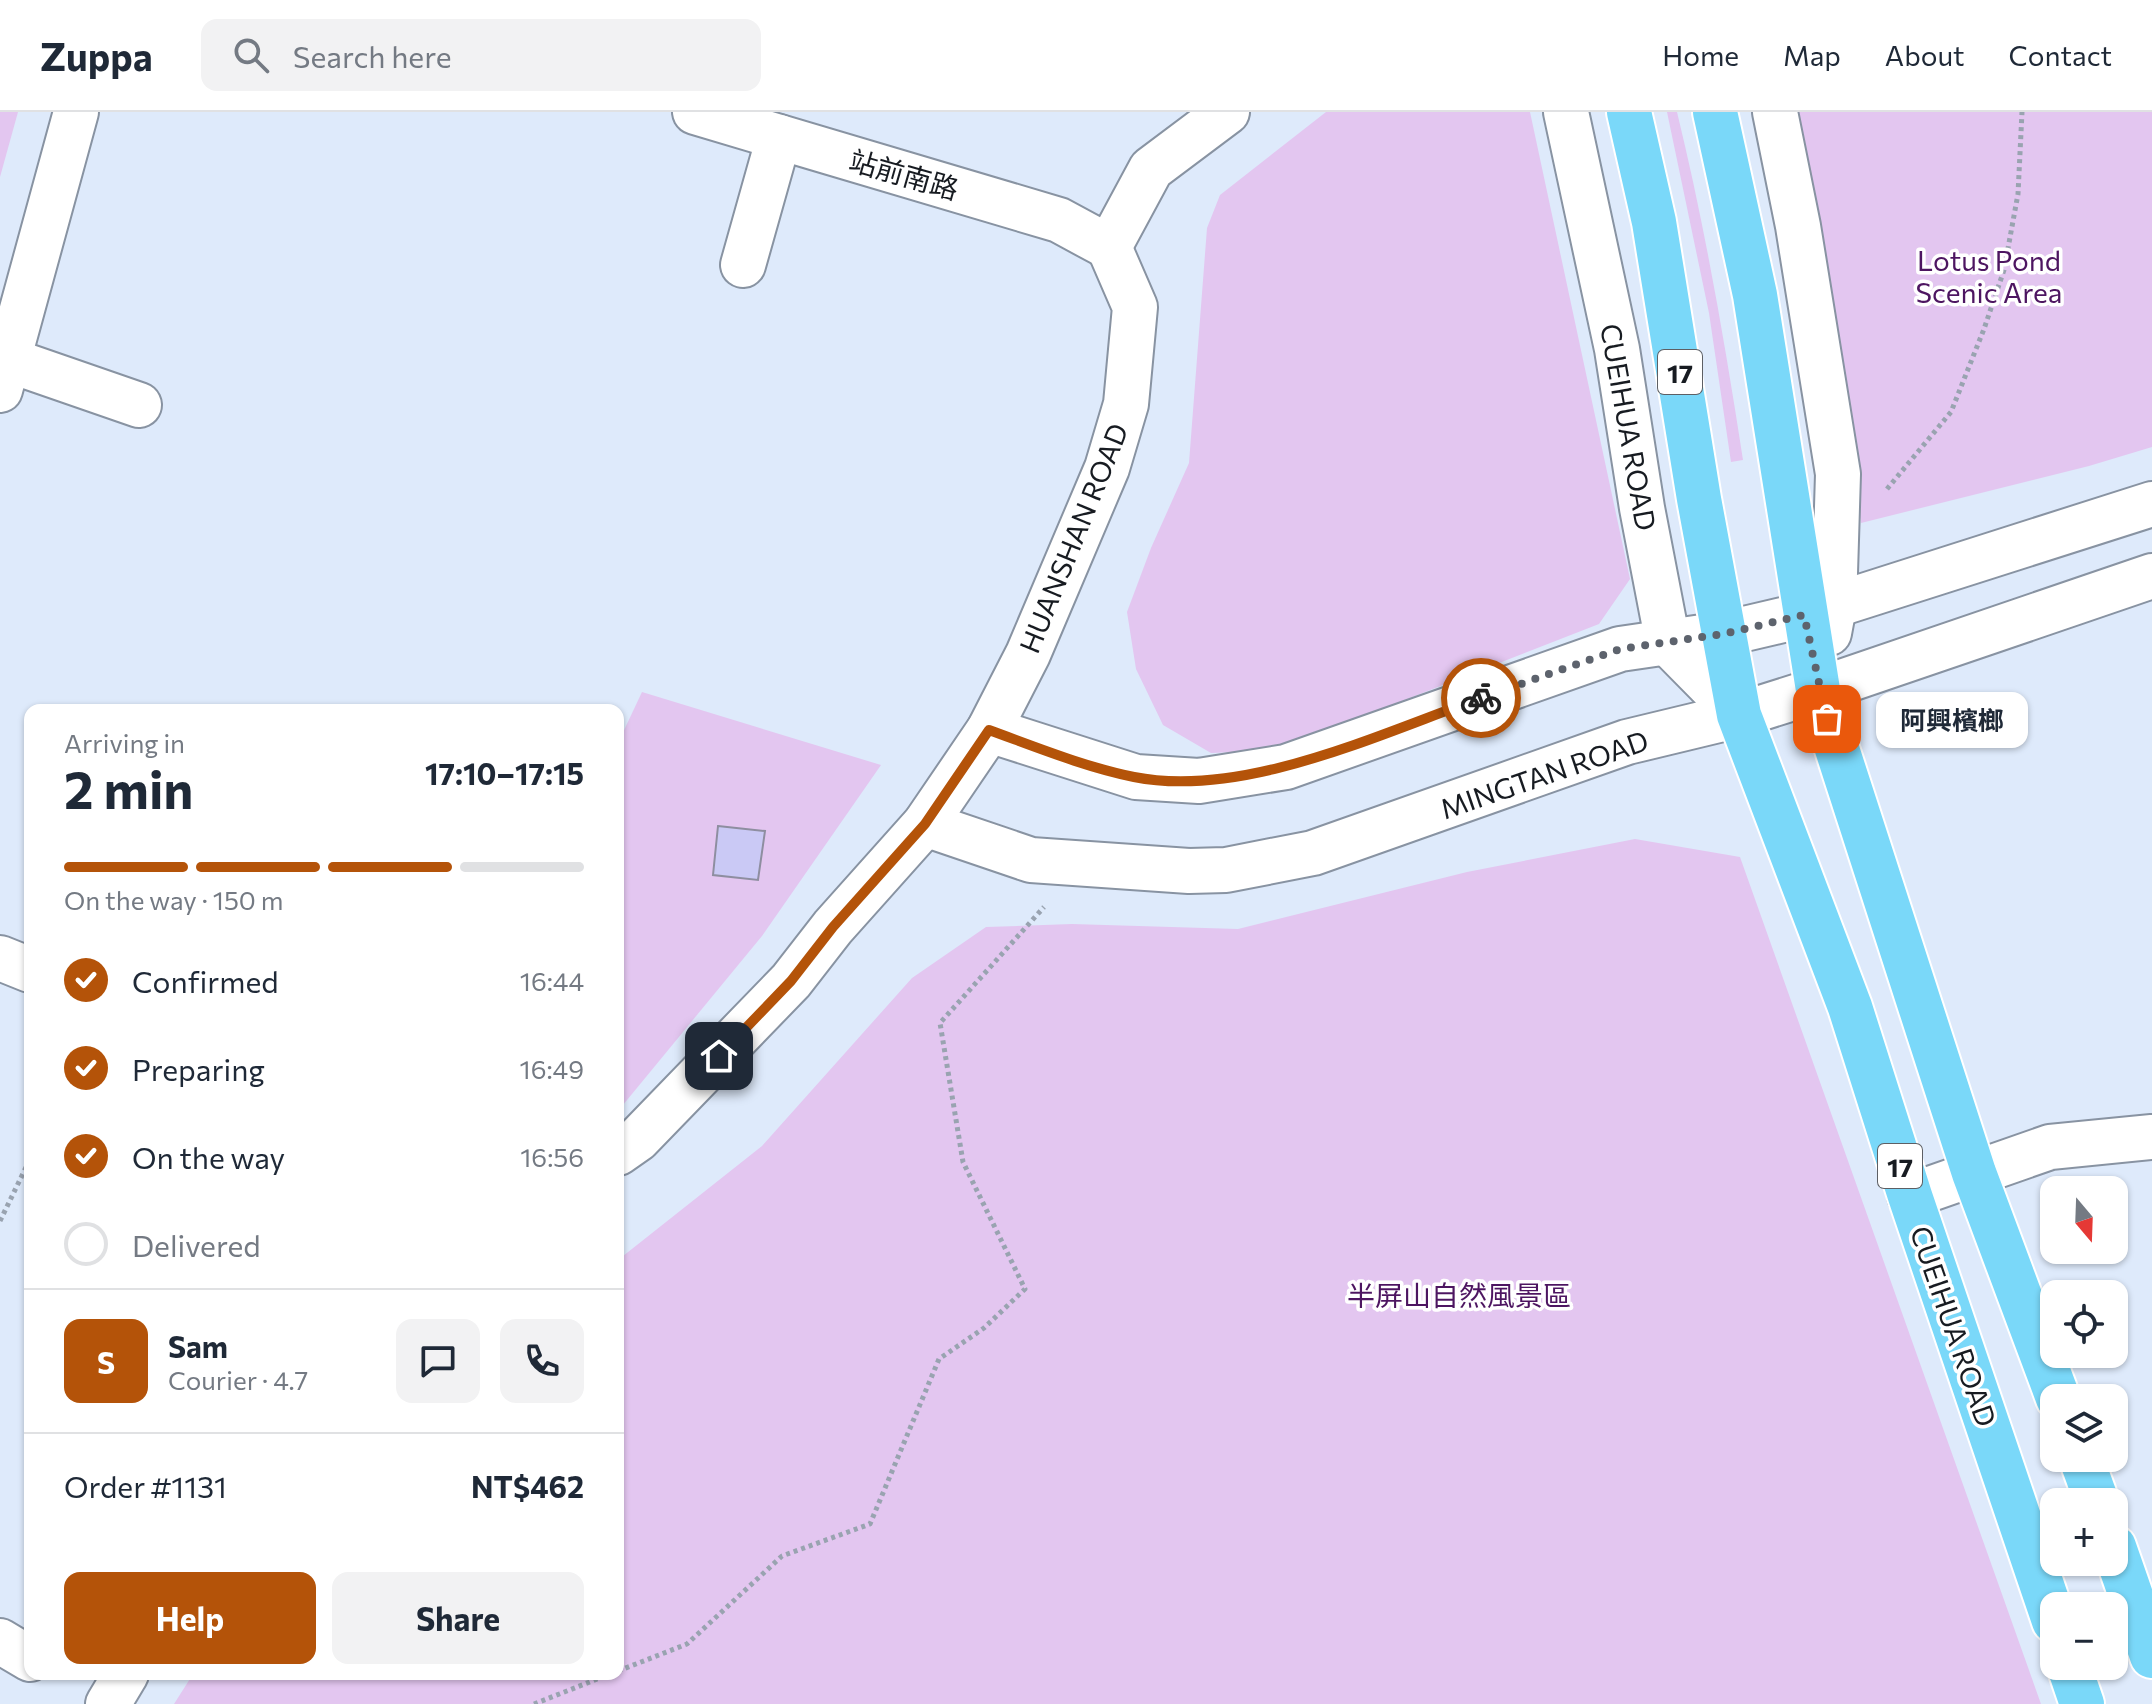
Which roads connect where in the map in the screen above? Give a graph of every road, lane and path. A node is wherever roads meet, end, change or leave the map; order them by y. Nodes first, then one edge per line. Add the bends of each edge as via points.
1 (76, 112) edge
2 (695, 112) edge
3 (1227, 112) edge
4 (1566, 112) edge
5 (1629, 112) edge
6 (1715, 112) edge
7 (1775, 112) edge
8 (2022, 112) edge
9 (779, 137) junction
10 (1109, 247) junction
11 (743, 265) dead end
12 (4, 375) edge
13 (139, 405) dead end
14 (1887, 489) dead end
15 (2152, 504) edge
16 (2150, 581) edge
17 (1819, 610) junction
18 (1723, 634) junction
19 (1668, 643) junction
20 (1818, 690) junction
21 (1739, 715) junction
22 (989, 730) junction
23 (925, 824) junction
24 (1044, 907) dead end
25 (0, 958) edge
26 (24, 968) edge
27 (2152, 1137) edge
28 (624, 1149) edge
29 (24, 1171) edge
30 (1974, 1173) junction
31 (1910, 1196) junction
32 (0, 1221) edge
33 (2053, 1384) edge
34 (2128, 1574) edge
35 (2124, 1576) edge
36 (2044, 1592) edge
37 (2152, 1613) edge
38 (0, 1641) edge
39 (24, 1655) edge
40 (2152, 1656) edge
41 (624, 1669) edge
42 (122, 1680) edge
43 (595, 1680) edge
44 (2074, 1680) edge
45 (108, 1704) edge
46 (534, 1704) edge
47 (2082, 1704) edge

1 - 12 street
2 - 9 street, 站前南路
3 - 10 street via 1151,169
4 - 19 street, CUEIHUA ROAD via 1617,349
5 - 18 main road, CUEIHUA ROAD / 17 via 1654,222
6 - 17 main road, 17
7 - 17 street via 1838,474
8 - 14 path via 2018,194 2004,270 1984,329 1951,412
9 - 10 street, 站前南路 via 1059,220
9 - 11 street
10 - 22 street, HUANSHAN ROAD via 1135,307 1126,404 1095,496 1028,654
12 - 13 street
15 - 17 street
16 - 20 street, MINGTAN ROAD
17 - 18 street
17 - 20 main road, 17
18 - 19 street
18 - 21 main road, CUEIHUA ROAD / 17
19 - 21 street, CUEIHUA ROAD
19 - 22 street via 1620,649 1286,767 1199,781 1136,777
20 - 21 street, MINGTAN ROAD
20 - 30 main road, 17
21 - 23 street, MINGTAN ROAD via 1627,742 1313,853 1226,870 1031,860
21 - 31 main road, CUEIHUA ROAD / 17 via 1850,1007
22 - 23 street, HUANSHAN ROAD
23 - 28 street, HUANSHAN ROAD via 791,981
24 - 41 path via 940,1023 963,1162 1025,1289 984,1328 939,1359 870,1524 782,1556 687,1644
25 - 26 street
27 - 30 street via 2050,1147
29 - 32 path
30 - 31 street
30 - 33 main road, 17
31 - 36 main road, CUEIHUA ROAD / 17
34 - 37 street
35 - 40 main road
38 - 39 street
42 - 45 street
43 - 46 path
44 - 47 main road

